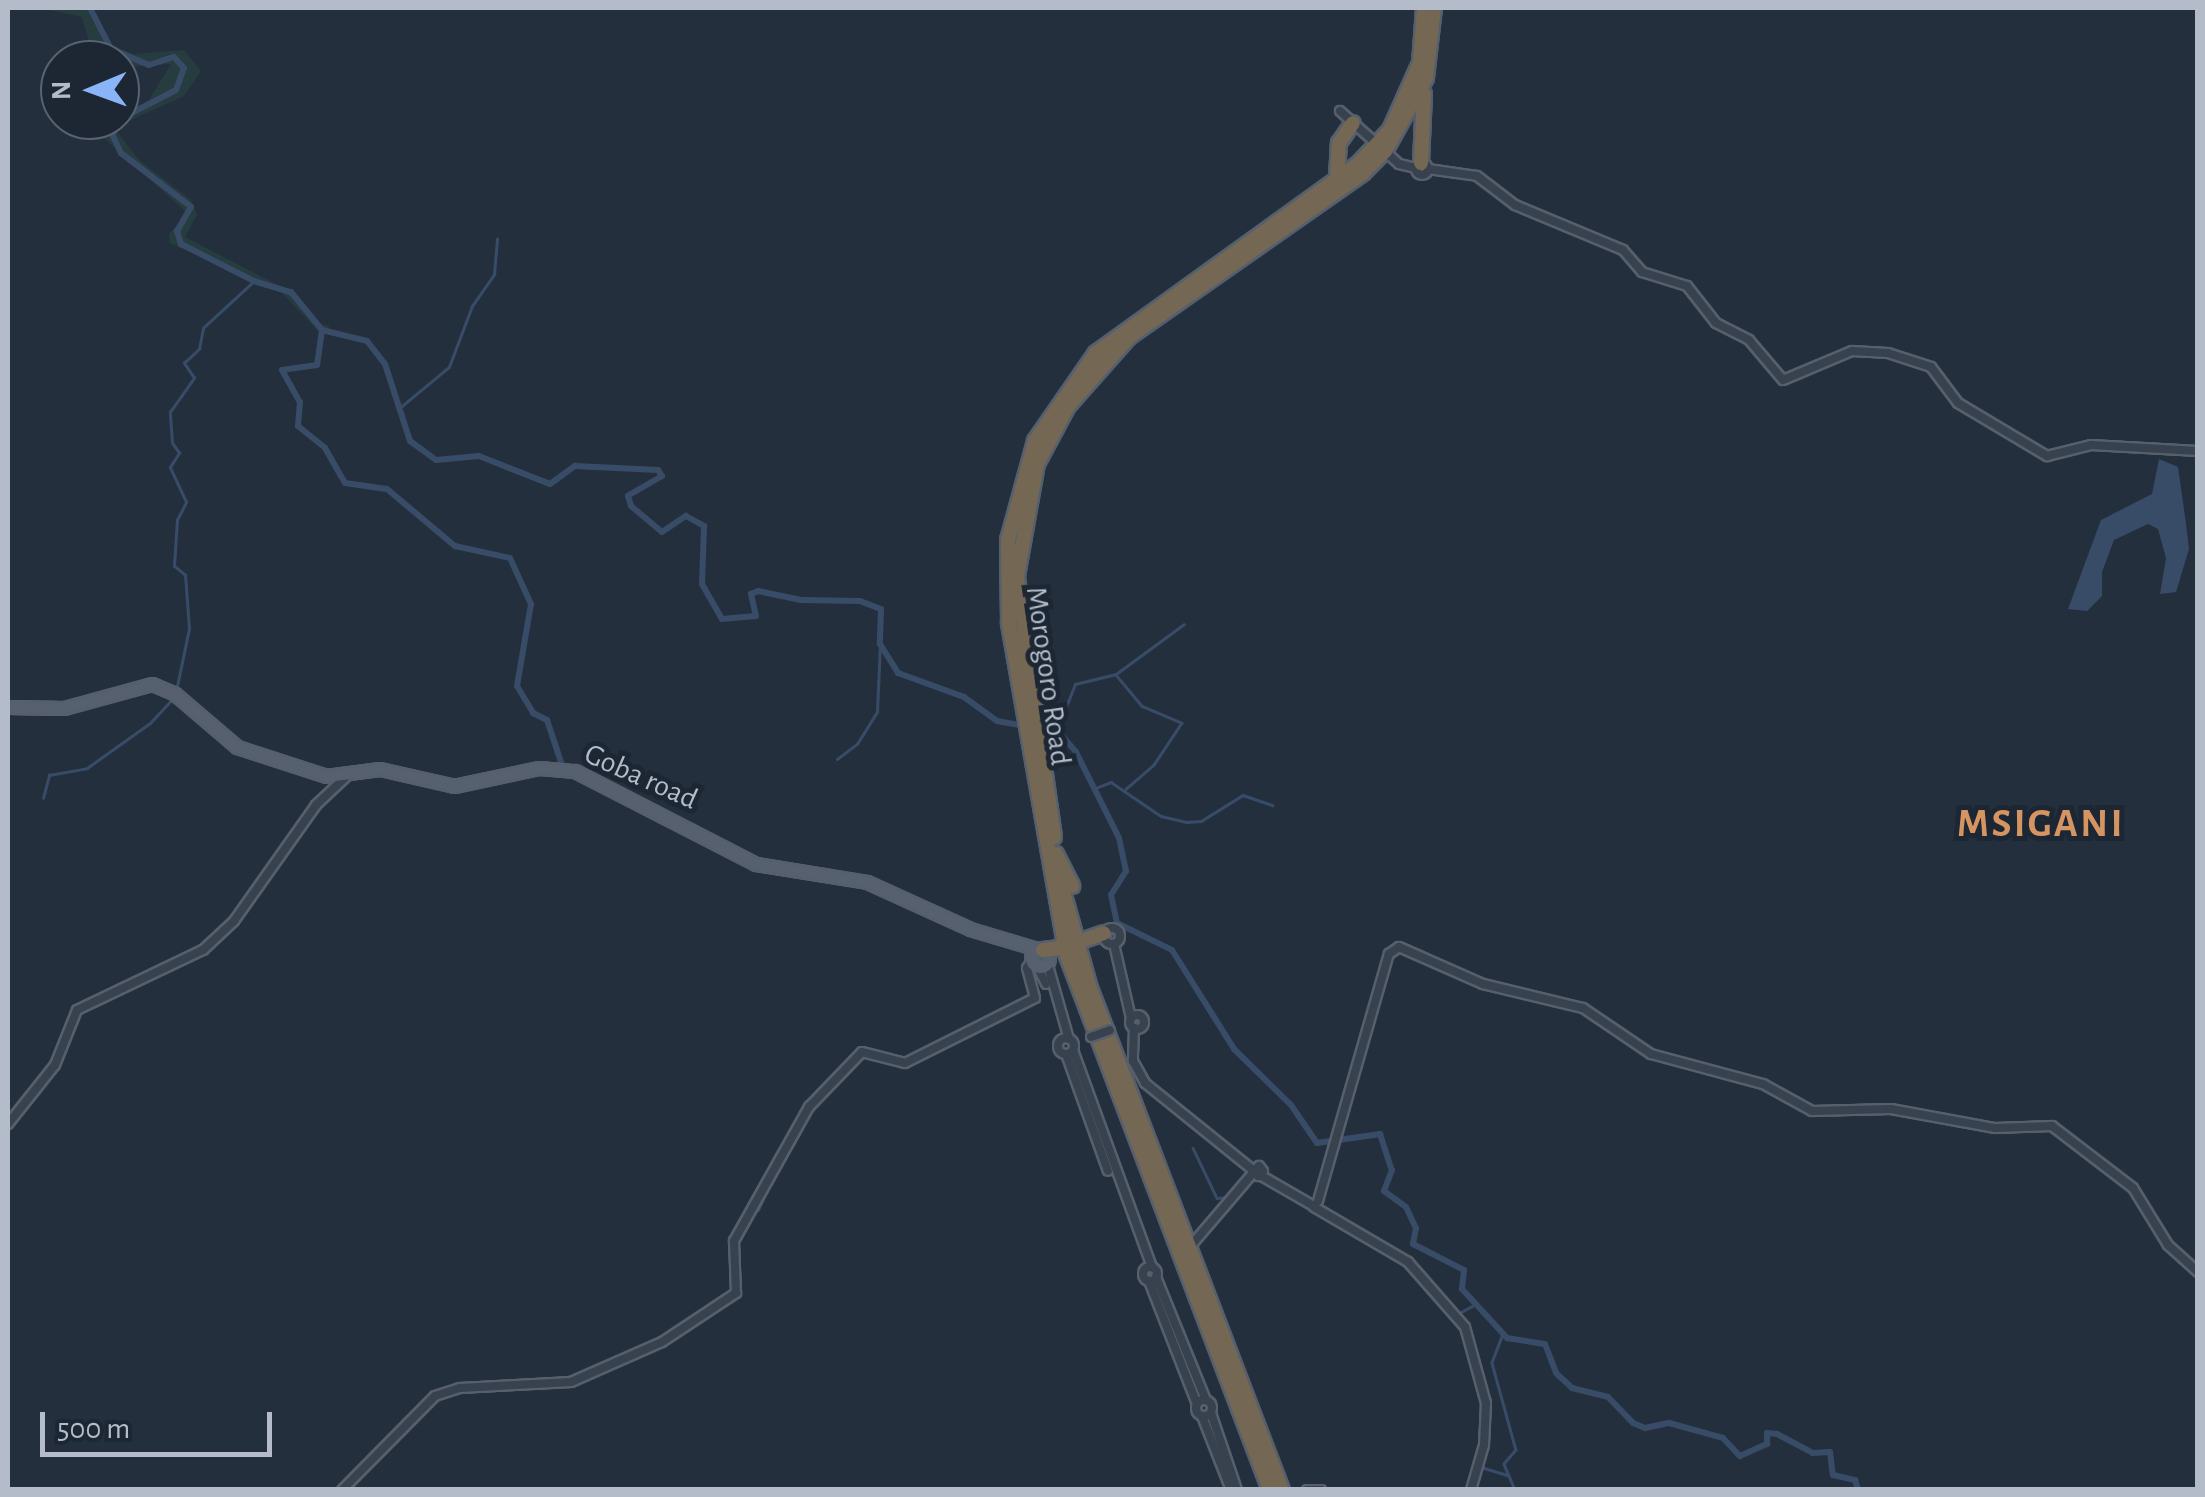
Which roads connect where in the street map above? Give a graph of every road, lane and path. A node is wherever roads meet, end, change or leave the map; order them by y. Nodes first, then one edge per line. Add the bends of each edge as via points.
1 (1424, 8) edge
2 (1434, 8) edge
3 (1426, 78) junction
4 (1340, 111) dead end
5 (1353, 123) junction
6 (1378, 141) junction
7 (1421, 167) junction
8 (1337, 178) junction
9 (2198, 451) edge
10 (8, 707) edge
11 (349, 774) junction
12 (1056, 854) junction
13 (1072, 886) dead end
14 (1108, 940) joint
15 (1071, 947) junction
16 (1038, 956) junction
17 (1133, 1021) junction
18 (1069, 1045) junction
19 (8, 1124) edge
20 (1258, 1171) junction
21 (1315, 1202) junction
22 (1189, 1248) junction
23 (2198, 1272) edge
24 (1202, 1402) junction
25 (1207, 1415) junction
26 (342, 1490) edge
27 (1234, 1490) edge
28 (1270, 1490) edge
29 (1282, 1490) edge
30 (1307, 1490) edge
31 (1321, 1490) edge
32 (1471, 1490) edge

1 - 6 highway, Morogoro Road via 1420,63
2 - 3 highway, Morogoro Road
3 - 6 highway, Morogoro Road
3 - 7 highway
4 - 5 street
5 - 6 street
5 - 8 highway via 1339,142
6 - 7 street
6 - 8 highway, Morogoro Road
6 - 12 highway, Morogoro Road via 1363,173 1129,337 1068,406 1045,446 1026,498 1017,576
7 - 9 street via 1477,176 1516,205 1624,250 1642,272 1687,286 1716,323 1750,340 1783,380 1852,351 1888,353 1931,367 1954,400 2047,456 2092,444
8 - 15 highway, Morogoro Road via 1096,353 1047,419 1024,467 1008,540 1009,622
10 - 11 main road, Goba road via 64,708 152,684 175,694 208,728 246,751 315,774
11 - 16 main road, Goba road via 380,769 454,786 539,768 575,771 761,866 867,882
11 - 19 street via 316,806 234,921 204,950 77,1010 55,1065
12 - 13 highway
12 - 15 highway, Morogoro Road
14 - 15 highway
14 - 17 street
15 - 16 highway
15 - 22 highway, Morogoro Road
15 - 28 highway, Morogoro Road
16 - 18 street
16 - 26 street via 1027,968 1034,998 904,1064 862,1052 811,1106 734,1242 736,1293 662,1342 571,1382 464,1387 435,1396
17 - 18 street, bridge
17 - 20 street via 1136,1072
18 - 24 street
20 - 21 street
20 - 22 street
21 - 23 street via 1391,950 1426,954 1472,979 1583,1008 1651,1054 1762,1084 1812,1111 1891,1109 1994,1128 2052,1126 2134,1188 2168,1245
21 - 32 street via 1425,1276 1465,1327 1486,1403 1484,1445
22 - 29 highway, Morogoro Road
24 - 25 street
24 - 25 street
25 - 27 street
30 - 31 street

